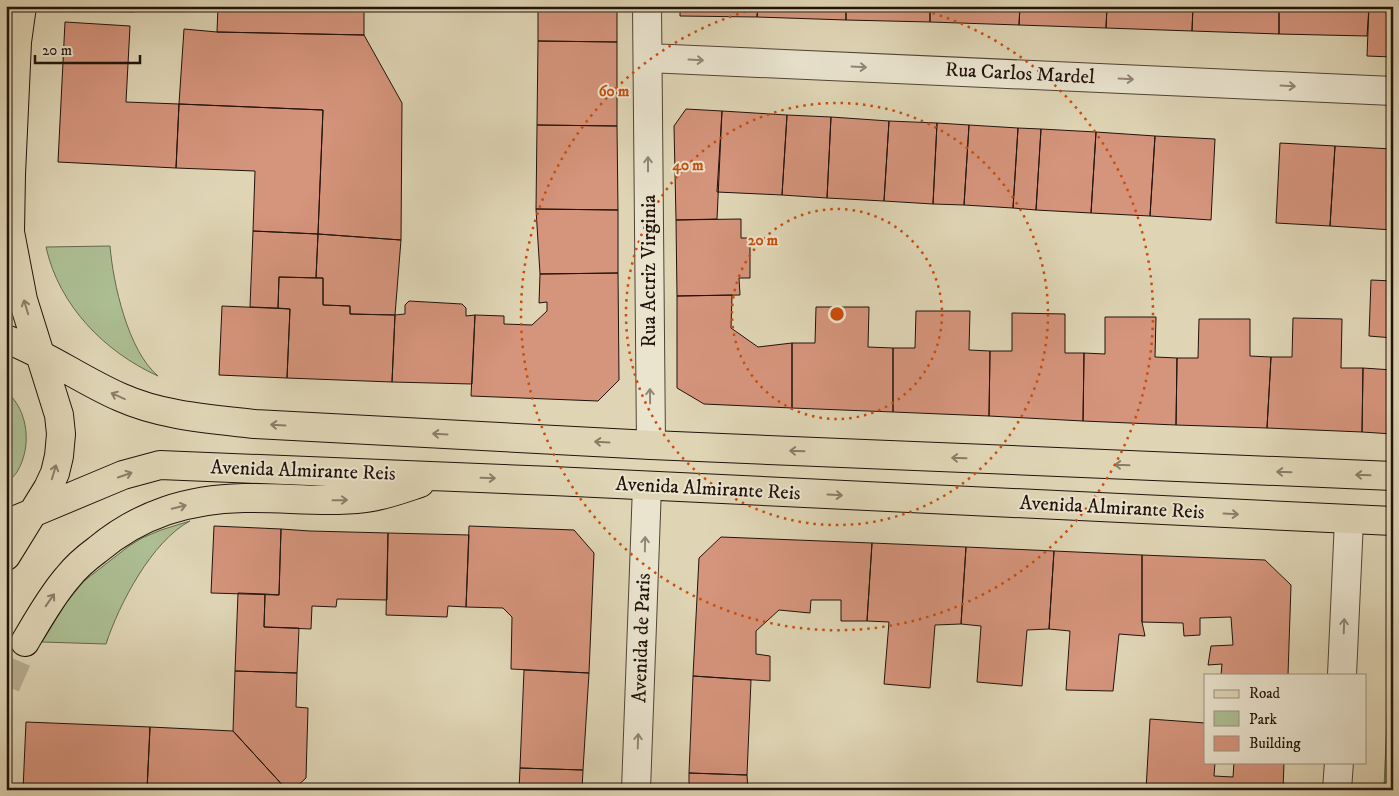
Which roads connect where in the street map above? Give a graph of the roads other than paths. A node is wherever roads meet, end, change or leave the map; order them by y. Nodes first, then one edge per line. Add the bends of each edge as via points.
1 (22, 6) edge
2 (647, 6) edge
3 (648, 58) junction
4 (1393, 91) edge
5 (6, 339) edge
6 (40, 354) junction
7 (651, 445) junction
8 (439, 476) junction
9 (1393, 476) edge
10 (647, 486) junction
11 (31, 514) junction
12 (1349, 520) junction
13 (1393, 521) edge
14 (6, 524) edge
15 (6, 556) edge
16 (25, 642) tunnel mouth
17 (1342, 674) edge
18 (1339, 764) edge
19 (636, 790) edge
20 (1337, 790) edge

6 -> 1 main road via 23,300 10,232 17,42
2 - 3 street, Rua Actriz Virginia
3 -> 4 street, Rua Carlos Mardel
7 -> 3 street, Rua Actriz Virginia
5 - 6 main road, Avenida Almirante Reis
7 -> 6 main road, Avenida Almirante Reis via 255,424 198,417 140,405
11 -> 6 main road via 55,474 61,434 59,415
9 -> 7 main road, Avenida Almirante Reis
7 - 10 main road
8 -> 10 main road, Avenida Almirante Reis
11 -> 8 main road, Avenida Almirante Reis via 123,475 160,465
16 -> 8 main road via 54,595 86,558 123,530 152,515 173,507 224,498 367,498
10 -> 12 main road, Avenida Almirante Reis
19 -> 10 street, Avenida de Paris
11 - 14 main road, Avenida Almirante Reis
11 - 15 main road
12 - 13 main road, Avenida Almirante Reis
17 -> 12 street
18 - 20 street

